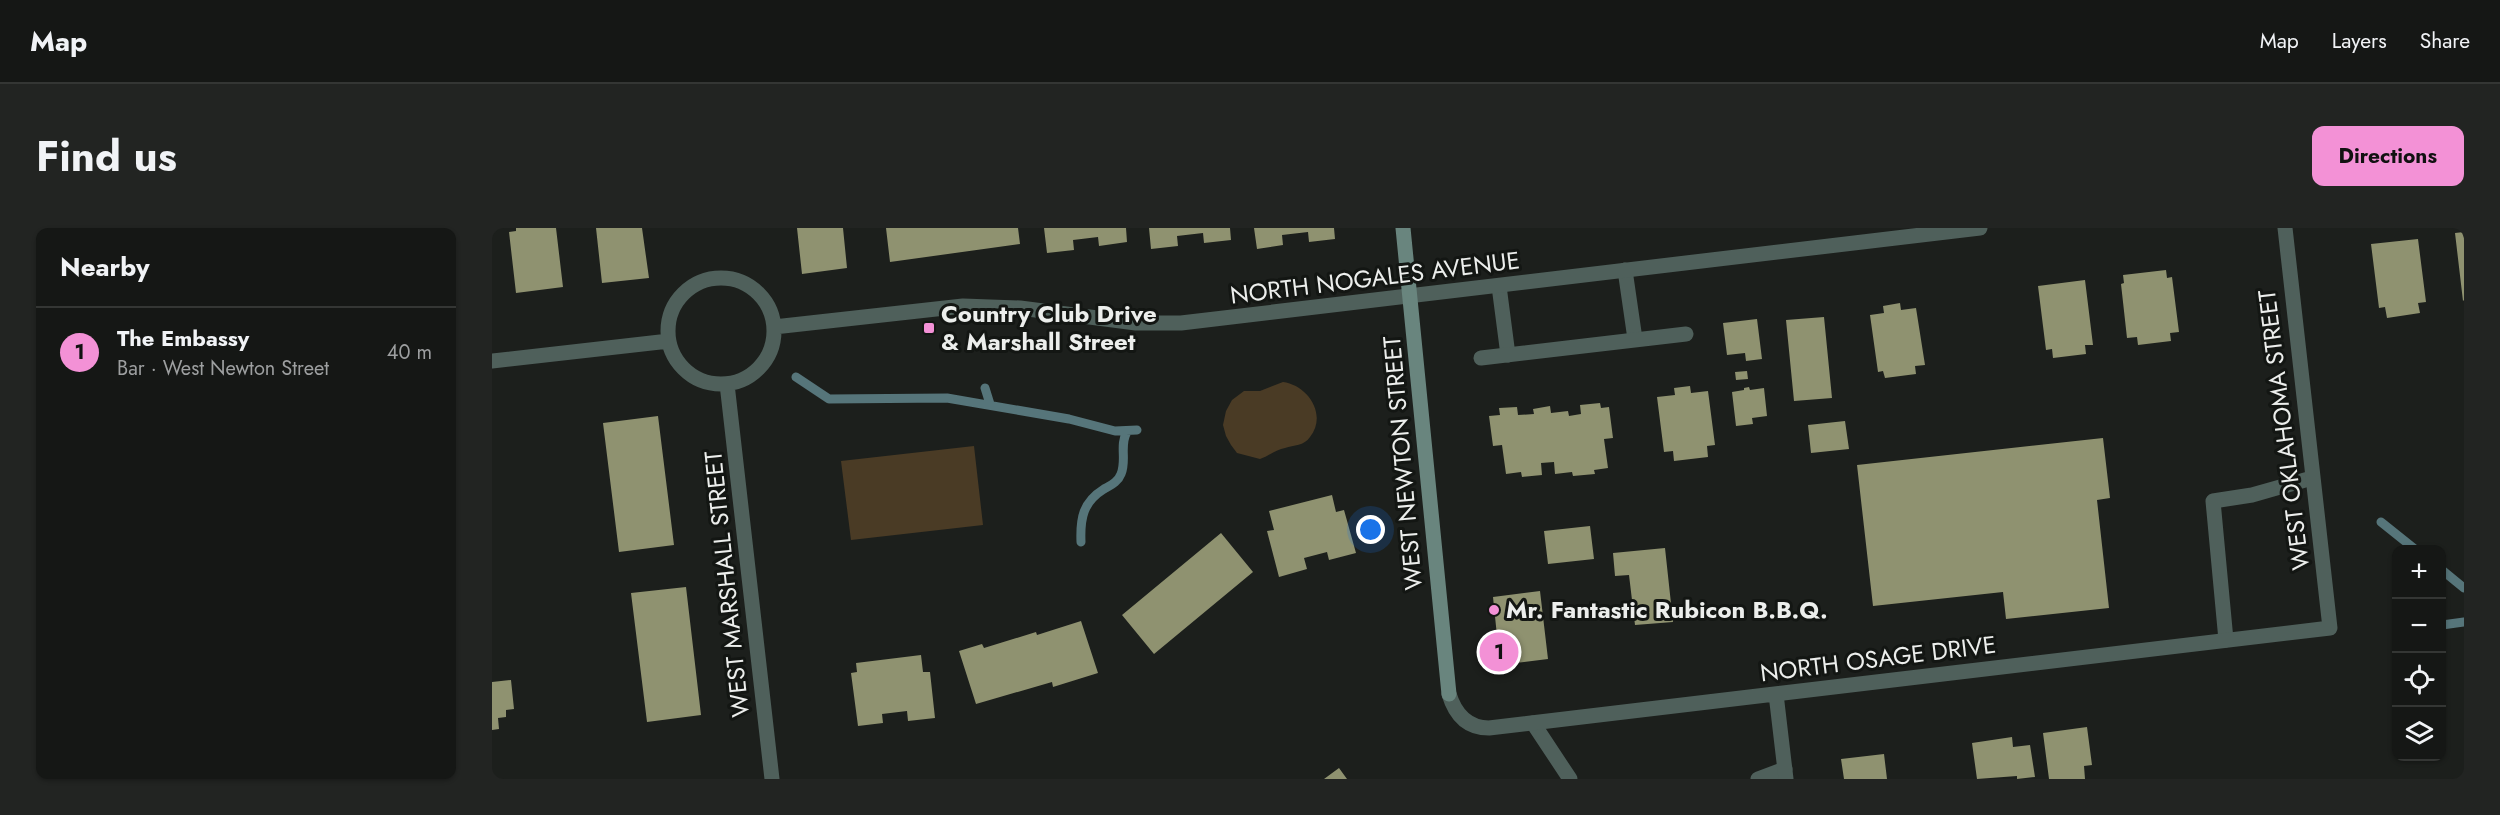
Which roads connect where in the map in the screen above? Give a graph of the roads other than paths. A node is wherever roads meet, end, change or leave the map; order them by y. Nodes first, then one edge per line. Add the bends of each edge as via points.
1 (1403, 228) edge
2 (1980, 228) edge
3 (2285, 228) edge
4 (1625, 270) junction
5 (1499, 286) junction
6 (1410, 297) junction
7 (774, 327) junction
8 (1686, 334) dead end
9 (1635, 339) junction
10 (669, 341) junction
11 (1508, 355) junction
12 (1481, 358) dead end
13 (492, 361) edge
14 (728, 384) junction
15 (2312, 478) junction
16 (2330, 627) joint
17 (2226, 640) junction
18 (1449, 694) joint
19 (1776, 694) junction
20 (1533, 723) junction
21 (1786, 774) edge
22 (768, 779) edge
23 (1570, 779) edge
24 (1758, 779) edge

1 - 6 street, WEST NEWTON STREET
2 - 4 street, NORTH NOGALES AVENUE
3 - 15 street, WEST OKLAHOMA STREET
4 - 5 street, NORTH NOGALES AVENUE
4 - 9 street
5 - 6 street, NORTH NOGALES AVENUE
5 - 11 street
6 - 7 street, NORTH NOGALES AVENUE via 1181,323 1136,323 1020,308 963,306
6 - 18 street, WEST NEWTON STREET
7 - 10 street via 770,310 747,284 712,278 693,286 678,300 669,320
7 - 14 street via 772,347 762,365 747,378
8 - 9 street
9 - 11 street
10 - 13 street
10 - 14 street via 680,364 701,381
11 - 12 street
14 - 22 street, WEST MARSHALL STREET
15 - 16 street, WEST OKLAHOMA STREET
15 - 17 street via 2252,495 2212,501
16 - 17 street, NORTH OSAGE DRIVE
17 - 19 street, NORTH OSAGE DRIVE
18 - 20 street, NORTH OSAGE DRIVE via 1460,717 1475,726
19 - 20 street, NORTH OSAGE DRIVE
19 - 21 street
20 - 23 street
21 - 24 street

